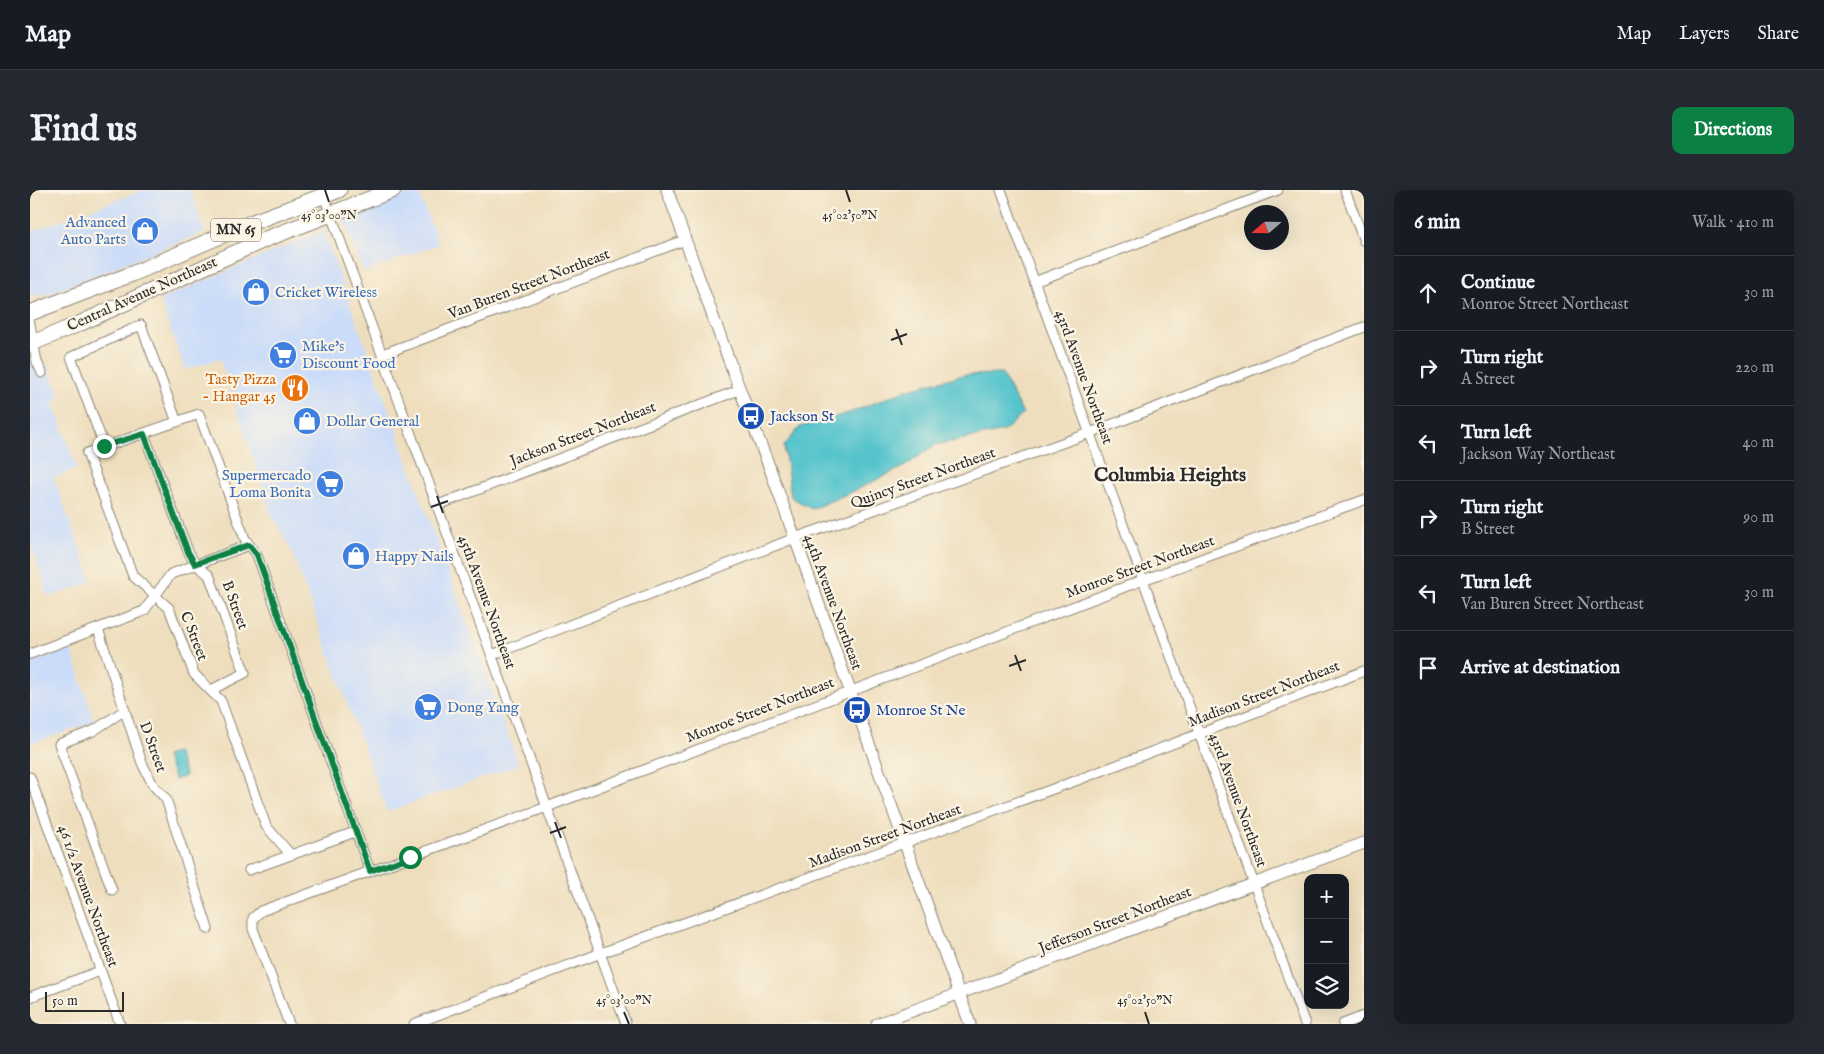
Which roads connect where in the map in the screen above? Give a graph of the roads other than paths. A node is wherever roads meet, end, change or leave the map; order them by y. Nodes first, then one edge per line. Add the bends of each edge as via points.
1 (339, 190) edge
2 (393, 190) edge
3 (667, 190) edge
4 (1001, 190) edge
5 (1278, 190) edge
6 (1345, 190) edge
7 (323, 193) edge
8 (331, 213) junction
9 (686, 240) junction
10 (1364, 241) edge
11 (1034, 282) junction
12 (30, 313) edge
13 (30, 324) edge
14 (1364, 327) edge
15 (32, 343) edge
16 (383, 354) junction
17 (42, 373) dead end
18 (739, 390) junction
19 (177, 422) junction
20 (1090, 433) junction
21 (144, 434) junction
22 (104, 446) junction
23 (1364, 500) edge
24 (438, 505) junction
25 (795, 538) junction
26 (249, 545) junction
27 (195, 564) junction
28 (1143, 580) junction
29 (156, 596) junction
30 (98, 628) junction
31 (30, 654) edge
32 (492, 655) junction
33 (1364, 670) edge
34 (211, 690) junction
35 (850, 691) junction
36 (125, 710) junction
37 (1199, 733) junction
38 (31, 782) edge
39 (546, 807) junction
40 (355, 832) junction
41 (1364, 842) edge
42 (905, 843) junction
43 (291, 855) junction
44 (249, 870) dead end
45 (370, 871) junction
46 (1254, 884) junction
47 (112, 890) dead end
48 (208, 929) dead end
49 (601, 953) junction
50 (100, 971) junction
51 (959, 994) junction
52 (30, 997) edge
53 (1364, 1016) edge
54 (120, 1024) edge
55 (289, 1024) edge
56 (414, 1024) edge
57 (626, 1024) edge
58 (877, 1024) edge
59 (970, 1024) edge
60 (1305, 1024) edge
61 (1343, 1024) edge

1 - 7 main road, Central Avenue Northeast / MN 65
2 - 8 main road, Central Avenue Northeast / MN 65
3 - 9 street, 44th Avenue Northeast
4 - 11 street, 43rd Avenue Northeast
5 - 11 street
6 - 10 street
7 - 8 street, 45th Avenue Northeast
7 - 12 main road, Central Avenue Northeast / MN 65 via 132,274
8 - 15 main road, Central Avenue Northeast / MN 65
8 - 16 street, 45th Avenue Northeast
9 - 16 street, Van Buren Street Northeast
9 - 18 street, 44th Avenue Northeast
11 - 20 street, 43rd Avenue Northeast
13 - 15 street
14 - 20 street, Quincy Street Northeast
15 - 17 street
16 - 24 street, 45th Avenue Northeast
18 - 24 street, Jackson Street Northeast
18 - 25 street, 44th Avenue Northeast
19 - 21 street
19 - 22 street via 142,325 71,356
19 - 26 street via 199,414 244,539
20 - 25 street, Quincy Street Northeast
20 - 28 street, 43rd Avenue Northeast
21 - 22 street
21 - 27 street, B Street
22 - 29 street, C Street via 87,453 133,576
23 - 28 street, Monroe Street Northeast
24 - 32 street, 45th Avenue Northeast
25 - 32 street, Quincy Street Northeast
25 - 35 street, 44th Avenue Northeast
26 - 27 street
26 - 40 street via 257,555
27 - 29 street via 171,574
27 - 34 street, B Street via 209,575 245,673
28 - 35 street, Monroe Street Northeast
28 - 37 street, 43rd Avenue Northeast
29 - 30 street via 144,611
29 - 34 street, C Street via 169,608 194,674
30 - 31 street
30 - 36 street, D Street
32 - 39 street, 45th Avenue Northeast
33 - 37 street, Madison Street Northeast
34 - 43 street, C Street via 221,700 266,826
35 - 39 street, Monroe Street Northeast
35 - 42 street, 44th Avenue Northeast
36 - 47 street via 93,731 59,744
36 - 48 street, D Street via 142,763 153,785 166,799
37 - 42 street, Madison Street Northeast
37 - 46 street, 43rd Avenue Northeast
38 - 50 street, 46 1/2 Avenue Northeast
39 - 45 street, Monroe Street Northeast
39 - 49 street, 45th Avenue Northeast
40 - 43 street
40 - 45 street
41 - 46 street, Jefferson Street Northeast
42 - 49 street, Madison Street Northeast
42 - 51 street, 44th Avenue Northeast
43 - 44 street
45 - 55 street, Monroe Street Northeast via 261,911 253,918 253,929
46 - 51 street, Jefferson Street Northeast
46 - 60 street, 43rd Avenue Northeast
49 - 56 street, Madison Street Northeast
49 - 57 street, 45th Avenue Northeast
50 - 52 street
50 - 54 street, 46 1/2 Avenue Northeast
51 - 58 street, Jefferson Street Northeast
51 - 59 street, 44th Avenue Northeast
53 - 61 street

